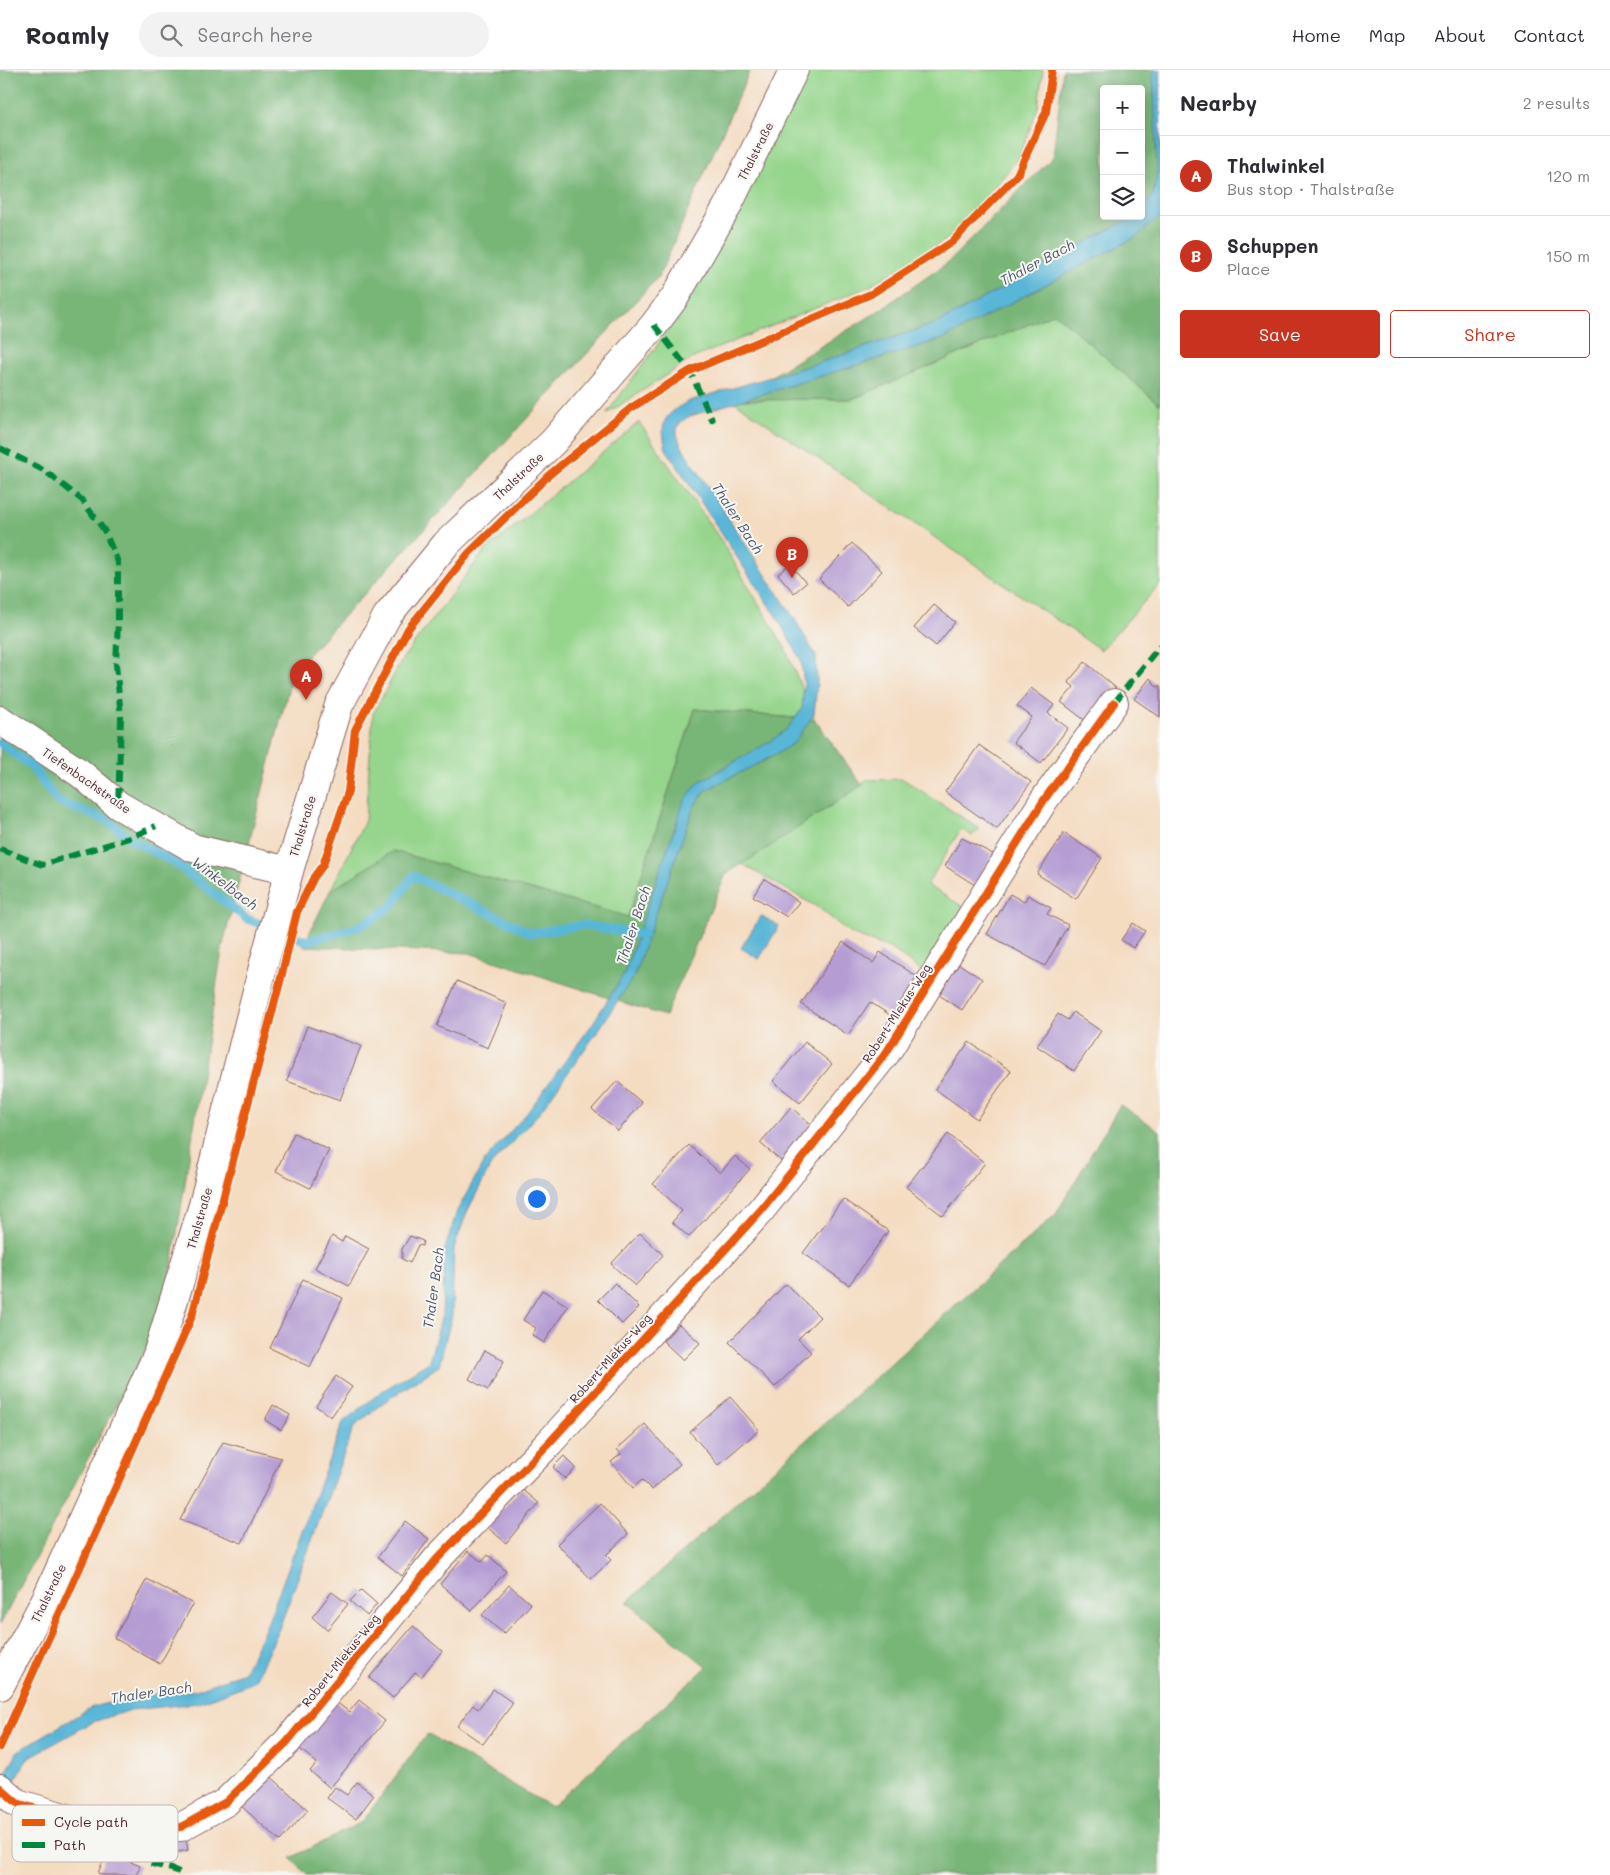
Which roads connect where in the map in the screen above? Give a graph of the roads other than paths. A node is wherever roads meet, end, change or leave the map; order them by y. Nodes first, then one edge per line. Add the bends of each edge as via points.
1 (794, 70) edge
2 (1114, 703) dead end
3 (0, 720) edge
4 (289, 871) junction
5 (0, 1686) edge
6 (9, 1795) edge
7 (36, 1805) edge
8 (178, 1827) edge

1 - 4 street, Thalstraße via 727,207 675,297 553,442 446,544 387,616 340,705
2 - 8 street, Robert-Mlekus-Weg via 1044,800 886,1054 761,1210 549,1443 437,1559 287,1742 226,1802
3 - 4 street, Tiefenbachstraße via 80,773 118,805 193,848
4 - 5 street, Thalstraße via 204,1205 156,1355 47,1597
6 - 7 street, Robert-Mlekus-Weg

